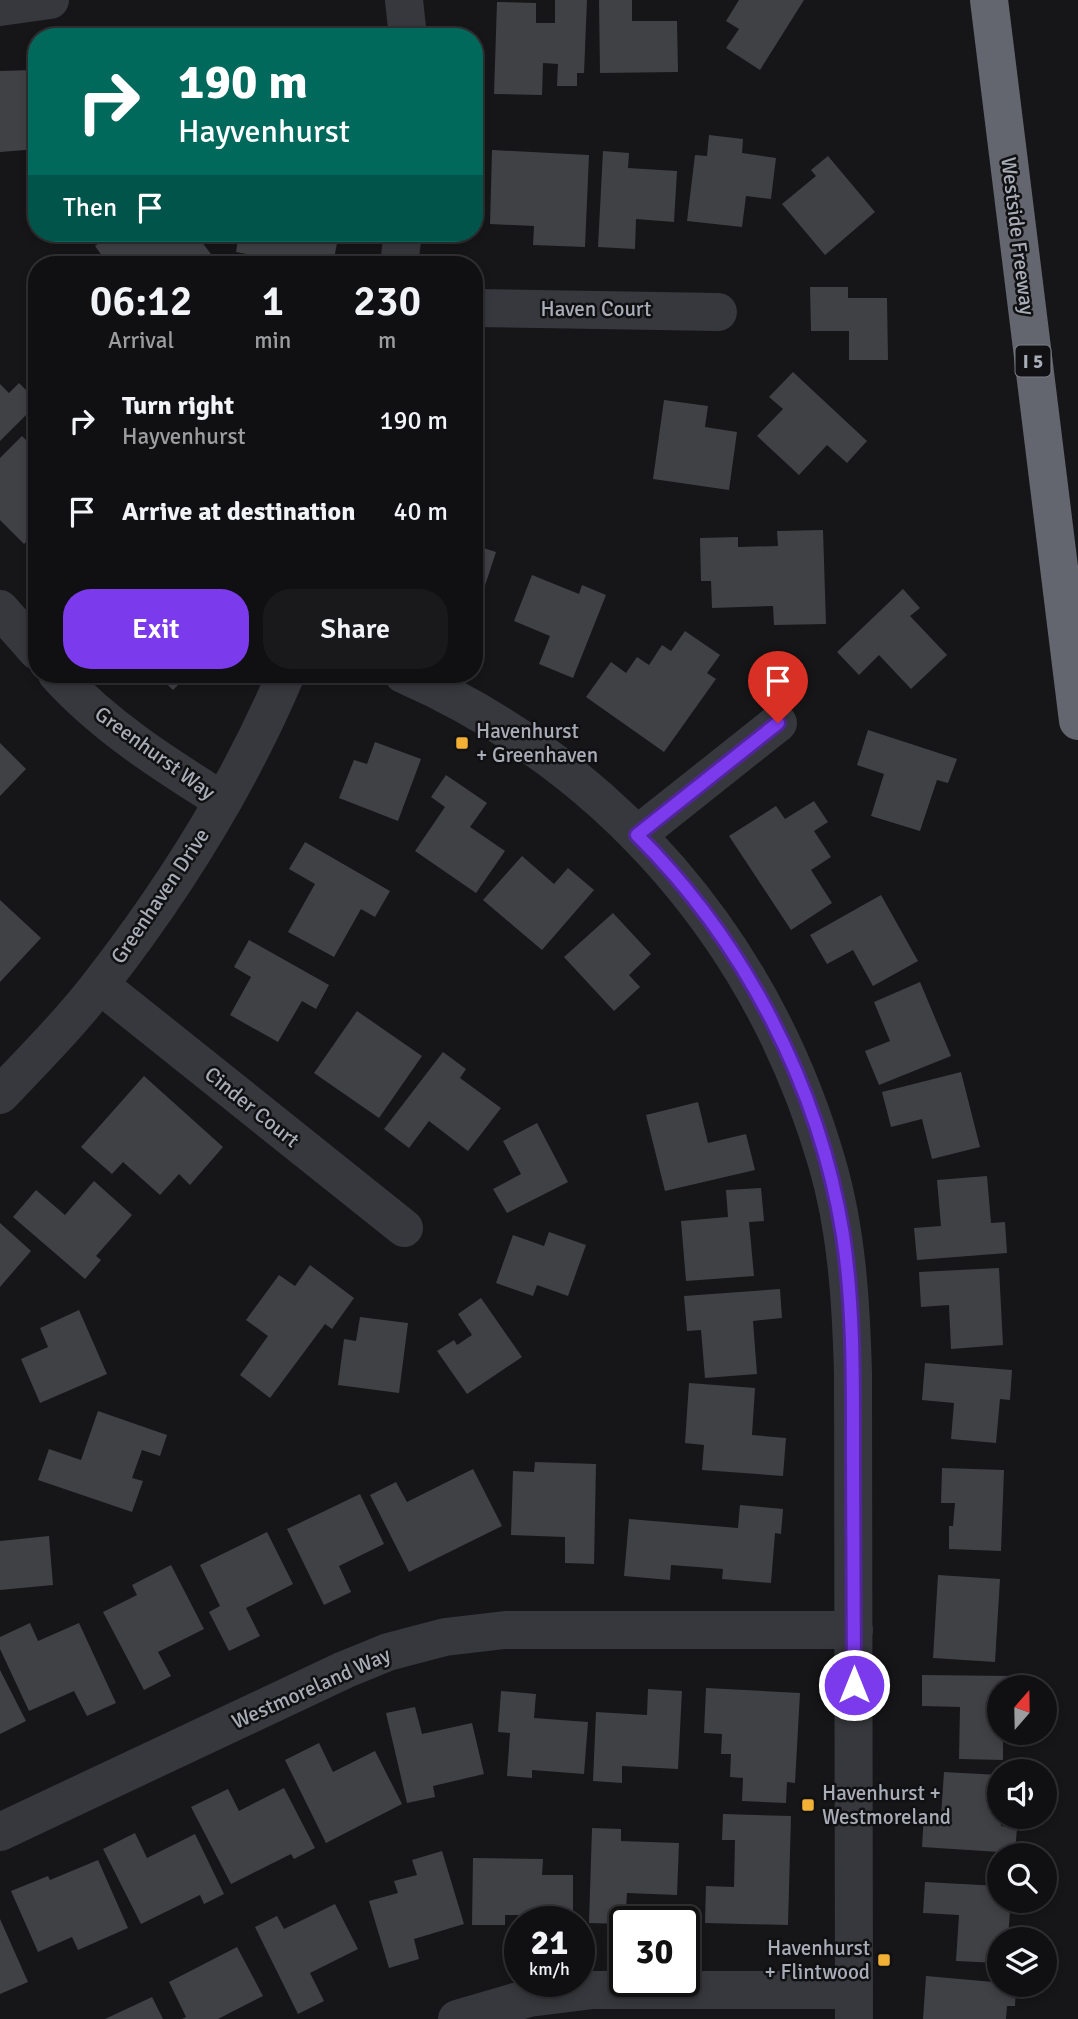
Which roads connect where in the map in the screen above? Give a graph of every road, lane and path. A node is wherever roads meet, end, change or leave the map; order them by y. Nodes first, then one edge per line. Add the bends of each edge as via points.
1 (50, 0) edge
2 (404, 0) edge
3 (989, 0) edge
4 (0, 7) edge
5 (407, 28) edge
6 (483, 308) edge
7 (718, 312) dead end
8 (0, 609) edge
9 (28, 640) edge
10 (65, 683) edge
11 (282, 683) edge
12 (421, 683) edge
13 (1078, 721) edge
14 (778, 723) dead end
15 (223, 801) junction
16 (637, 835) junction
17 (100, 985) junction
18 (0, 1095) edge
19 (404, 1228) dead end
20 (854, 1630) junction
21 (0, 1832) edge
22 (854, 2005) edge
23 (457, 2019) edge

1 - 4 street
2 - 5 street
3 - 13 highway, Westside Freeway / I 5
6 - 7 street, Haven Court
8 - 9 street
10 - 15 street, Greenhurst Way via 121,733
11 - 15 street, Greenhaven Drive
12 - 16 street via 475,710 553,761
14 - 16 street
15 - 17 street, Greenhaven Drive via 182,869
16 - 20 street via 706,914 749,979 806,1098 828,1165 851,1303
17 - 18 street, Greenhaven Drive
17 - 19 street, Cinder Court
20 - 21 street, Westmoreland Way via 505,1630 445,1637 344,1670
20 - 22 street
22 - 23 street via 593,1990 529,1998

